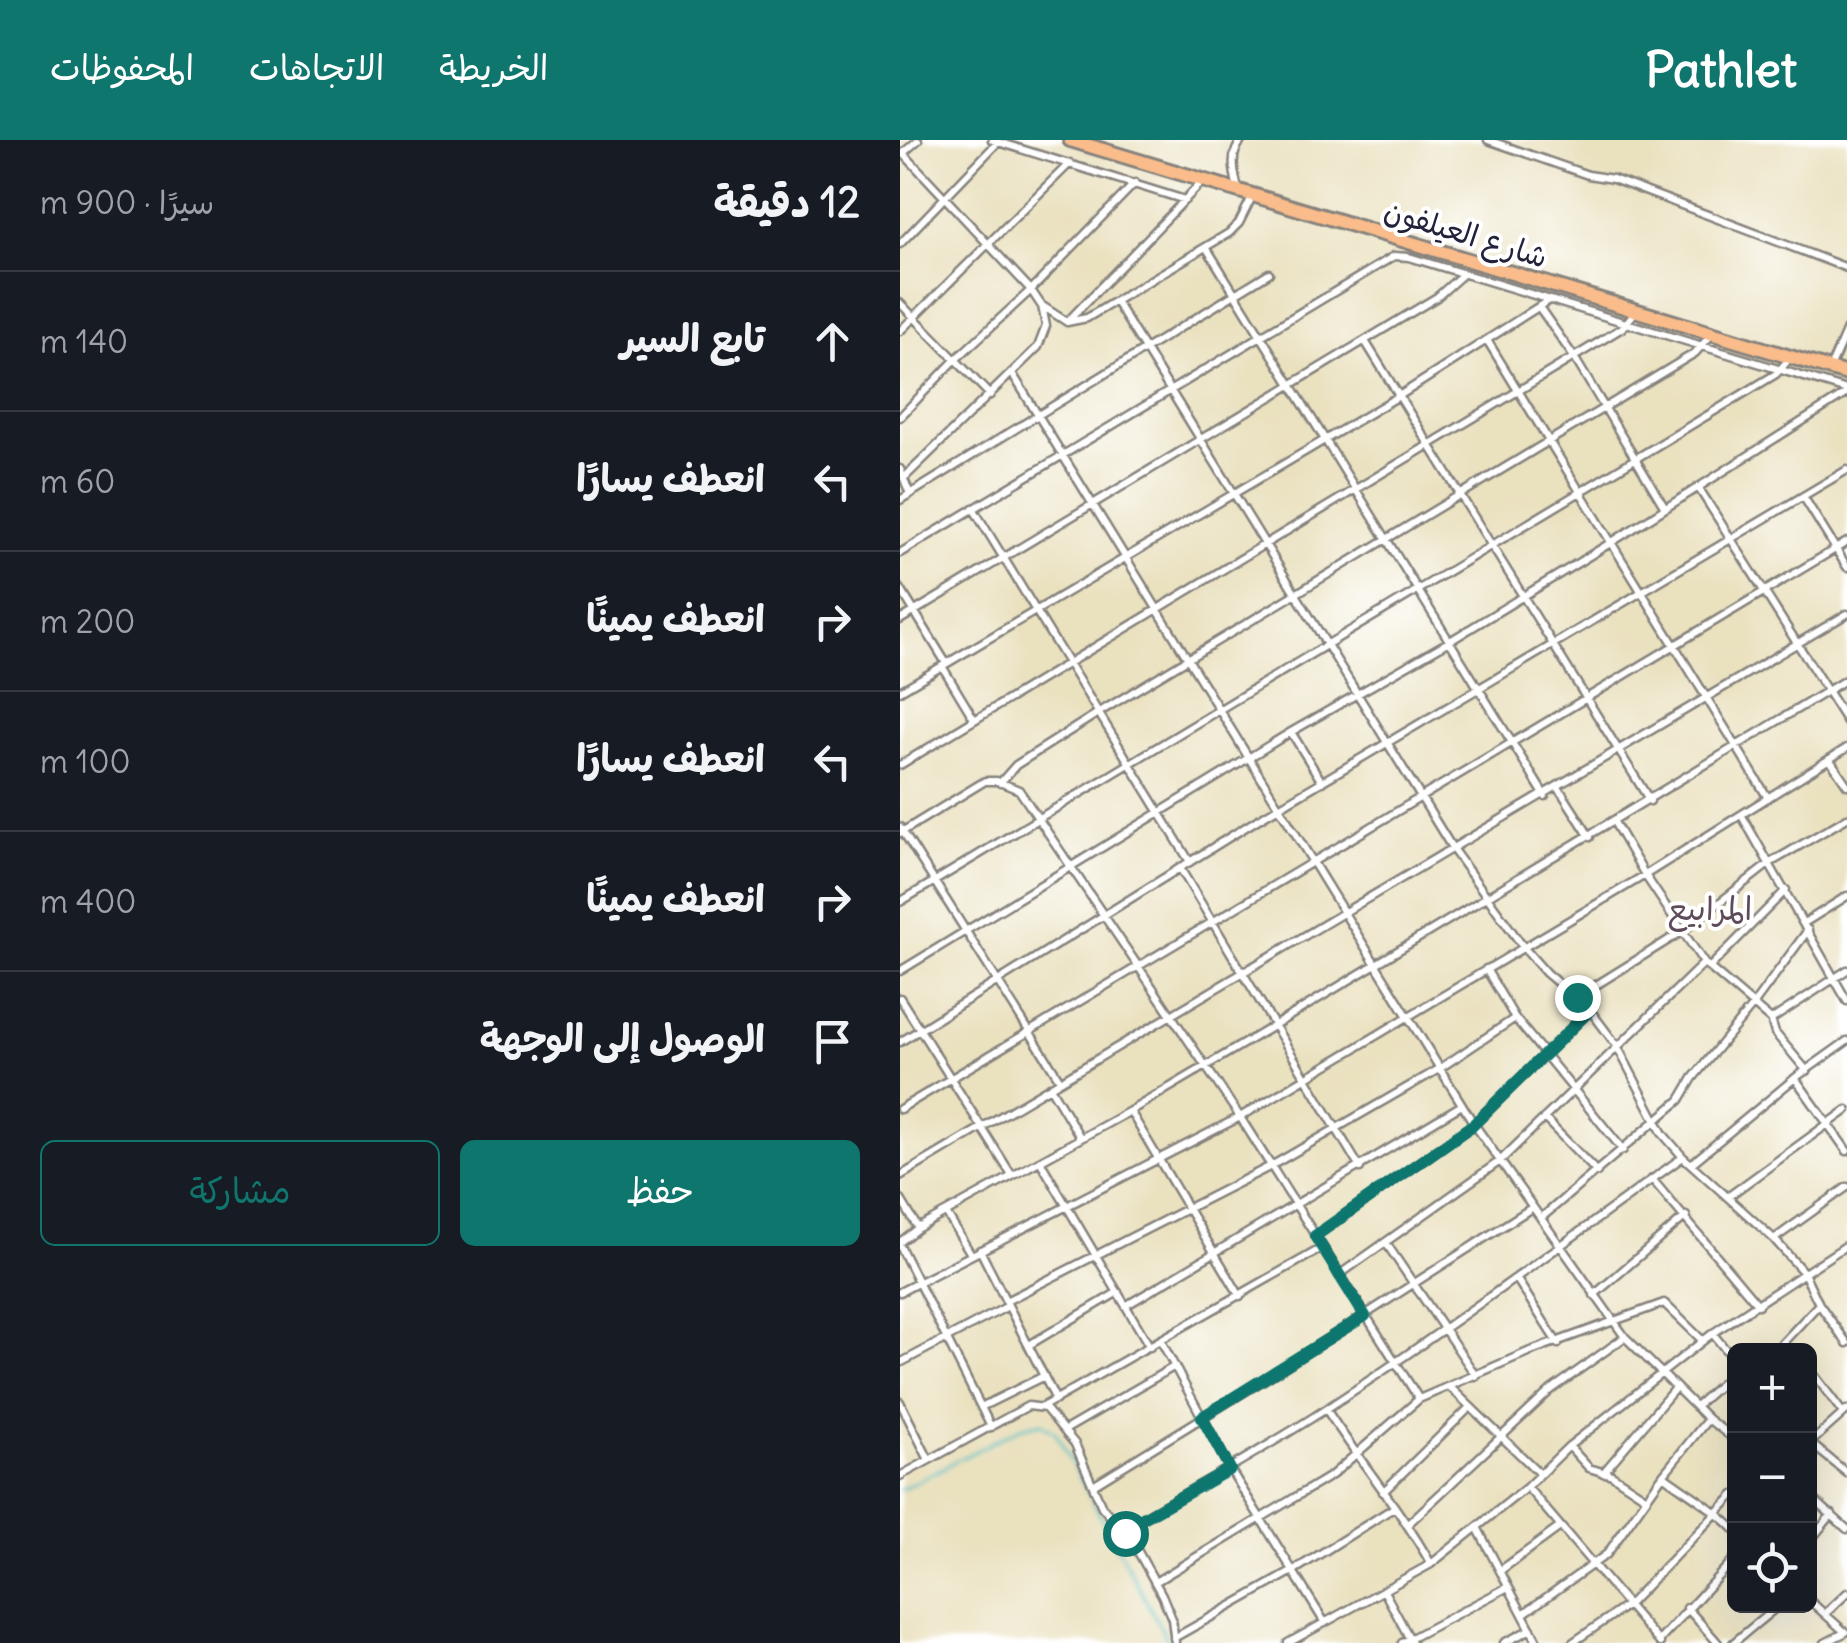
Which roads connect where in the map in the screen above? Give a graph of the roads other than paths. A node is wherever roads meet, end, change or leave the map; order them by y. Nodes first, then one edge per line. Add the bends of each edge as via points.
1 (918, 140) edge
2 (1070, 140) edge
3 (1488, 140) edge
4 (996, 141) edge
5 (1237, 142) edge
6 (902, 155) edge
7 (1070, 164) junction
8 (1204, 180) junction
9 (1134, 183) junction
10 (1238, 190) junction
11 (1253, 196) junction
12 (945, 199) junction
13 (1184, 200) junction
14 (900, 244) edge
15 (987, 245) junction
16 (1206, 248) junction
17 (1847, 268) edge
18 (1269, 273) dead end
19 (1463, 274) junction
20 (1032, 290) junction
21 (1236, 295) junction
22 (1550, 300) junction
23 (1116, 302) junction
24 (900, 304) edge
25 (1041, 305) junction
26 (1539, 307) junction
27 (1637, 310) junction
28 (914, 318) junction
29 (1067, 322) junction
30 (1628, 323) junction
31 (900, 330) edge
32 (1847, 330) edge
33 (1260, 335) junction
34 (1708, 339) junction
35 (1365, 340) junction
36 (1487, 340) junction
37 (1146, 349) junction
38 (1574, 357) junction
39 (1790, 357) junction
40 (955, 360) junction
41 (1830, 368) junction
42 (1781, 369) junction
43 (1012, 372) junction
44 (1847, 374) edge
45 (1292, 384) junction
46 (1170, 389) junction
47 (1516, 390) junction
48 (1847, 391) edge
49 (990, 395) junction
50 (1399, 396) junction
51 (1605, 407) junction
52 (1037, 415) junction
53 (900, 417) edge
54 (1324, 438) junction
55 (1203, 440) junction
56 (1548, 442) junction
57 (1430, 445) junction
58 (1062, 454) junction
59 (1636, 458) junction
60 (900, 469) edge
61 (1847, 470) edge
62 (904, 478) junction
63 (1698, 487) junction
64 (1354, 488) junction
65 (1580, 492) junction
66 (1234, 493) junction
67 (910, 494) junction
68 (1460, 494) junction
69 (1803, 496) junction
70 (900, 500) edge
71 (1092, 504) junction
72 (973, 508) junction
73 (1666, 508) junction
74 (1385, 540) junction
75 (1730, 541) junction
76 (1612, 542) junction
77 (1847, 542) edge
78 (1267, 545) junction
79 (1491, 546) junction
80 (1836, 549) junction
81 (900, 553) edge
82 (1125, 557) junction
83 (1003, 558) junction
84 (1847, 567) edge
85 (900, 588) edge
86 (1415, 590) junction
87 (1765, 592) junction
88 (1644, 593) junction
89 (1295, 594) junction
90 (1521, 596) junction
91 (1036, 608) junction
92 (1159, 610) junction
93 (915, 612) junction
94 (1847, 614) edge
95 (900, 620) edge
96 (1450, 641) junction
97 (1327, 644) junction
98 (1797, 645) junction
99 (1552, 646) junction
100 (1676, 647) junction
101 (1189, 657) junction
102 (1068, 664) junction
103 (944, 665) junction
104 (1847, 680) edge
105 (1478, 690) junction
106 (900, 691) edge
107 (1828, 692) junction
108 (1358, 694) junction
109 (1708, 698) junction
110 (1586, 699) junction
111 (1219, 711) junction
112 (1098, 713) junction
113 (974, 719) junction
114 (1847, 722) edge
115 (1291, 732) junction
116 (1388, 744) junction
117 (1511, 745) junction
118 (1737, 746) junction
119 (1847, 748) edge
120 (1617, 750) junction
121 (1248, 759) junction
122 (1830, 760) junction
123 (1130, 762) junction
124 (900, 766) edge
125 (1000, 782) junction
126 (1322, 782) junction
127 (1847, 785) edge
128 (1558, 787) junction
129 (1420, 796) junction
130 (1545, 796) junction
131 (1768, 798) junction
132 (1650, 801) junction
133 (1278, 808) junction
134 (1160, 811) junction
135 (1040, 816) junction
136 (1742, 816) junction
137 (1847, 818) edge
138 (1614, 822) junction
139 (901, 830) edge
140 (1590, 836) junction
141 (1454, 850) junction
142 (1190, 862) junction
143 (1310, 862) junction
144 (1770, 863) junction
145 (1071, 866) junction
146 (1180, 868) junction
147 (1645, 875) junction
148 (934, 880) junction
149 (1786, 890) junction
150 (1847, 896) edge
151 (1489, 898) junction
152 (900, 902) edge
153 (1342, 912) junction
154 (1104, 914) junction
155 (1212, 920) junction
156 (1806, 926) junction
157 (1683, 930) junction
158 (964, 932) junction
159 (1524, 948) junction
160 (1376, 965) junction
161 (1707, 965) junction
162 (1139, 966) junction
163 (1486, 969) junction
164 (1847, 970) edge
165 (900, 971) edge
166 (1242, 972) junction
167 (1834, 978) junction
168 (997, 982) junction
169 (1577, 997) junction
170 (900, 998) edge
171 (1847, 1001) edge
172 (1753, 1006) junction
173 (1590, 1010) junction
174 (1173, 1016) junction
175 (1408, 1017) junction
176 (1515, 1018) junction
177 (1772, 1020) junction
178 (1275, 1026) junction
179 (919, 1031) junction
180 (1030, 1031) junction
181 (1847, 1041) edge
182 (900, 1042) edge
183 (1617, 1046) junction
184 (1545, 1052) junction
185 (1204, 1067) junction
186 (1438, 1069) junction
187 (1807, 1070) junction
188 (1307, 1076) junction
189 (1795, 1078) junction
190 (949, 1080) junction
191 (1060, 1080) junction
192 (1050, 1087) junction
193 (1574, 1089) junction
194 (1462, 1105) junction
195 (900, 1109) edge
196 (1847, 1110) edge
197 (1130, 1111) junction
198 (1240, 1117) junction
199 (1544, 1118) junction
200 (1657, 1121) junction
201 (1474, 1124) junction
202 (1828, 1124) junction
203 (980, 1127) junction
204 (1338, 1127) junction
205 (1080, 1138) junction
206 (1623, 1150) junction
207 (1847, 1151) edge
208 (1683, 1157) junction
209 (1040, 1160) junction
210 (1160, 1160) junction
211 (1500, 1160) junction
212 (1692, 1164) junction
213 (1271, 1166) junction
214 (1360, 1168) junction
215 (1597, 1172) junction
216 (1011, 1174) junction
217 (900, 1176) edge
218 (1652, 1179) junction
219 (1847, 1187) edge
220 (1729, 1196) junction
221 (900, 1198) edge
222 (1295, 1206) junction
223 (1066, 1207) junction
224 (1532, 1207) junction
225 (1189, 1208) junction
226 (946, 1213) junction
227 (1686, 1216) junction
228 (1540, 1218) junction
229 (918, 1228) junction
230 (1315, 1236) junction
231 (1774, 1239) junction
232 (900, 1244) edge
233 (1386, 1244) junction
234 (1844, 1247) edge
235 (1322, 1248) junction
236 (1561, 1248) junction
237 (980, 1250) junction
238 (1213, 1251) junction
239 (971, 1254) junction
240 (1097, 1254) junction
241 (1847, 1256) edge
242 (1804, 1273) junction
243 (1338, 1275) junction
244 (1516, 1278) junction
245 (919, 1282) junction
246 (1414, 1283) junction
247 (900, 1292) edge
248 (1118, 1292) junction
249 (1594, 1295) junction
250 (1240, 1296) junction
251 (1007, 1304) junction
252 (1127, 1304) junction
253 (1819, 1304) junction
254 (1758, 1306) junction
255 (1365, 1316) junction
256 (1614, 1323) junction
257 (1444, 1330) junction
258 (1713, 1334) junction
259 (947, 1337) junction
260 (1626, 1338) junction
261 (1788, 1340) junction
262 (1161, 1341) junction
263 (1703, 1341) junction
264 (1784, 1343) edge
265 (1790, 1343) edge
266 (1847, 1343) edge
267 (1558, 1344) junction
268 (1028, 1345) junction
269 (1150, 1347) junction
270 (1727, 1351) edge
271 (1396, 1362) junction
272 (900, 1363) edge
273 (1176, 1366) junction
274 (1663, 1375) junction
275 (1044, 1376) junction
276 (1476, 1376) junction
277 (1817, 1377) edge
278 (1727, 1378) edge
279 (1450, 1387) junction
280 (1676, 1387) junction
281 (1419, 1399) junction
282 (1056, 1400) junction
283 (900, 1402) edge
284 (1696, 1406) junction
285 (981, 1407) junction
286 (1042, 1407) junction
287 (1469, 1408) junction
288 (1326, 1409) junction
289 (1845, 1411) edge
290 (1202, 1417) junction
291 (1708, 1419) junction
292 (991, 1427) junction
293 (1065, 1430) junction
294 (1729, 1433) edge
295 (1500, 1437) junction
296 (1817, 1437) edge
297 (1569, 1446) junction
298 (1817, 1449) edge
299 (1356, 1456) junction
300 (929, 1460) junction
301 (1230, 1469) junction
302 (1603, 1472) junction
303 (1539, 1473) junction
304 (1847, 1473) edge
305 (1663, 1474) junction
306 (900, 1476) edge
307 (1093, 1485) junction
308 (1527, 1487) junction
309 (1382, 1492) junction
310 (1647, 1498) junction
311 (1817, 1501) edge
312 (1727, 1502) edge
313 (1395, 1507) junction
314 (1718, 1512) junction
315 (1832, 1514) junction
316 (1262, 1520) junction
317 (1728, 1523) edge
318 (1408, 1524) junction
319 (1560, 1527) junction
320 (1478, 1528) junction
321 (1847, 1529) edge
322 (1122, 1530) junction
323 (1817, 1533) edge
324 (1595, 1563) junction
325 (1431, 1564) junction
326 (1727, 1566) edge
327 (1501, 1570) junction
328 (1293, 1571) junction
329 (1155, 1582) junction
330 (1508, 1587) junction
331 (1384, 1591) junction
332 (1847, 1593) edge
333 (1629, 1604) junction
334 (1817, 1607) edge
335 (1687, 1608) junction
336 (1769, 1613) edge
337 (1523, 1614) junction
338 (1824, 1614) junction
339 (1325, 1622) junction
340 (1531, 1629) junction
341 (1846, 1632) edge
342 (1174, 1641) edge
343 (1291, 1642) edge
344 (1408, 1642) edge
345 (1659, 1642) edge
346 (1504, 1643) edge
347 (1538, 1643) edge
348 (1572, 1643) edge
349 (1718, 1643) edge
350 (1733, 1643) edge
351 (1825, 1643) edge

1 - 6 street
2 - 8 highway, شارع العيلفون
3 - 17 street via 1613,179
4 - 7 street
4 - 12 street
5 - 10 street
6 - 12 street
7 - 9 street
7 - 15 street
8 - 10 highway, شارع العيلفون
8 - 13 street
9 - 13 street
9 - 20 street
10 - 11 highway, شارع العيلفون
11 - 16 street via 1236,227
11 - 27 highway, شارع العيلفون
12 - 14 street
12 - 15 street
13 - 29 street
15 - 20 street
15 - 28 street
16 - 21 street
16 - 23 street
18 - 21 street
19 - 22 street
19 - 33 street via 1390,257
19 - 35 street via 1438,297
20 - 25 street
20 - 40 street
21 - 33 street
21 - 37 street
22 - 26 street
22 - 30 street
23 - 29 street
23 - 37 street
24 - 28 street
25 - 29 street
25 - 43 street via 1042,341
26 - 36 street
26 - 38 street
27 - 30 street
27 - 34 highway, شارع العيلفون
28 - 31 street
28 - 40 street
30 - 34 street
30 - 38 street
32 - 41 street
33 - 45 street
33 - 46 street
34 - 39 highway, شارع العيلفون
34 - 42 street
34 - 51 street
35 - 45 street
35 - 50 street
36 - 47 street
36 - 50 street
37 - 46 street
37 - 52 street
38 - 47 street
38 - 51 street
39 - 41 highway, شارع العيلفون
39 - 42 street
40 - 49 street
40 - 53 street
41 - 44 highway, شارع العيلفون
42 - 48 street
42 - 59 street
43 - 49 street
43 - 52 street
45 - 54 street
45 - 55 street
46 - 55 street
46 - 58 street
47 - 56 street
47 - 57 street
48 - 63 street
49 - 62 street
50 - 54 street
50 - 57 street
51 - 56 street
51 - 59 street
52 - 58 street
52 - 67 street
54 - 64 street
54 - 66 street
55 - 66 street
55 - 71 street
56 - 65 street
56 - 68 street
57 - 64 street
57 - 68 street
58 - 71 street
58 - 72 street
59 - 65 street
59 - 73 street
60 - 62 street
61 - 69 street
62 - 67 street
63 - 73 street
63 - 75 street
64 - 74 street
64 - 78 street
65 - 76 street
65 - 79 street
66 - 78 street
66 - 82 street
67 - 70 street
68 - 74 street
68 - 79 street
69 - 75 street
69 - 80 street
71 - 82 street
71 - 83 street
72 - 81 street
72 - 83 street
73 - 76 street
74 - 86 street
74 - 89 street
75 - 87 street
75 - 88 street
76 - 88 street
76 - 90 street
77 - 80 street
78 - 89 street
78 - 92 street
79 - 86 street
79 - 90 street
80 - 84 street
80 - 87 street
82 - 91 street
82 - 92 street
83 - 91 street
83 - 93 street
85 - 93 street
86 - 96 street
86 - 97 street
87 - 98 street
87 - 100 street
88 - 99 street
88 - 100 street
89 - 97 street
89 - 101 street
90 - 96 street
90 - 99 street
91 - 102 street
91 - 103 street
92 - 101 street
92 - 102 street
93 - 95 street
93 - 103 street
94 - 98 street
96 - 105 street
96 - 108 street
97 - 108 street
97 - 111 street
98 - 107 street
98 - 109 street
99 - 105 street
99 - 110 street
100 - 109 street
100 - 110 street
101 - 111 street
101 - 112 street
102 - 112 street
102 - 113 street
103 - 106 street
103 - 113 street
104 - 107 street
105 - 116 street
105 - 117 street
107 - 114 street
107 - 118 street
108 - 115 street
108 - 116 street
109 - 118 street
109 - 120 street
110 - 117 street
110 - 120 street
111 - 121 street
111 - 123 street
112 - 123 street
112 - 125 street
113 - 124 street
115 - 121 street
115 - 126 street
116 - 126 street
116 - 129 street
117 - 129 street
117 - 130 street
118 - 131 street
118 - 132 street
119 - 122 street
120 - 128 street
120 - 132 street
121 - 133 street
121 - 134 street
122 - 127 street
122 - 131 street
123 - 134 street
123 - 135 street
125 - 135 street via 1019,790
125 - 139 street via 986,781
126 - 133 street
128 - 130 street
128 - 140 street
129 - 141 street
129 - 143 street
130 - 141 street
131 - 136 street
132 - 138 street
133 - 142 street
133 - 143 street
134 - 142 street
134 - 145 street
135 - 145 street
135 - 148 street
136 - 144 street
136 - 147 street
137 - 144 street
138 - 140 street
138 - 147 street
139 - 148 street
140 - 151 street
141 - 151 street
141 - 153 street
142 - 146 street
143 - 153 street
143 - 155 street
144 - 149 street
144 - 157 street
145 - 154 street
145 - 158 street
146 - 154 street
146 - 155 street
147 - 157 street
147 - 159 street
148 - 152 street
148 - 158 street
149 - 156 street
149 - 161 street
150 - 156 street
151 - 159 street
151 - 160 street
153 - 160 street
153 - 166 street
154 - 162 street
154 - 168 street
155 - 162 street
155 - 166 street
156 - 167 street
156 - 172 street
157 - 161 street
157 - 169 street
158 - 165 street
158 - 168 street
159 - 163 street
159 - 169 street
160 - 175 street
160 - 178 street
161 - 172 street
161 - 183 street
162 - 174 street
162 - 180 street
163 - 175 street
163 - 176 street
164 - 167 street
166 - 174 street
166 - 178 street
167 - 171 street
167 - 177 street
168 - 179 street
168 - 180 street
169 - 173 street
170 - 179 street
172 - 177 street
172 - 200 street
173 - 183 street
173 - 184 street
174 - 185 street
174 - 191 street
175 - 186 street
175 - 188 street
176 - 184 street
176 - 186 street
177 - 187 street
178 - 185 street
178 - 188 street
179 - 182 street
179 - 190 street
180 - 190 street
180 - 191 street
181 - 187 street
183 - 193 street
183 - 200 street
184 - 193 street
184 - 201 street
185 - 197 street
185 - 198 street
186 - 194 street
186 - 204 street
187 - 189 street
188 - 198 street
188 - 204 street
189 - 202 street
189 - 212 street
190 - 195 street
190 - 203 street
191 - 192 street
192 - 203 street
192 - 205 street
193 - 199 street
193 - 206 street
194 - 201 street
194 - 214 street
196 - 202 street
197 - 205 street
197 - 210 street
198 - 210 street
198 - 213 street
199 - 211 street
199 - 215 street
200 - 206 street
200 - 208 street
201 - 211 street
201 - 230 street
202 - 207 street
202 - 220 street
203 - 216 street
203 - 217 street
204 - 213 street
204 - 214 street
205 - 209 street
206 - 215 street
208 - 212 street
208 - 218 street
209 - 216 street
209 - 223 street
210 - 223 street
210 - 225 street
211 - 224 street
211 - 233 street
212 - 220 street
213 - 222 street
213 - 225 street
214 - 222 street
215 - 228 street
216 - 226 street
218 - 227 street
218 - 236 street
219 - 231 street
220 - 231 street
221 - 229 street
222 - 230 street
222 - 238 street
223 - 237 street
223 - 240 street
224 - 228 street
224 - 246 street
225 - 238 street
225 - 240 street
226 - 229 street
226 - 239 street
227 - 249 street
227 - 254 street
228 - 236 street
229 - 232 street
230 - 235 street
231 - 242 street
232 - 245 street
233 - 243 street
233 - 246 street
234 - 241 street
234 - 242 street
235 - 243 street
235 - 250 street
236 - 244 street
236 - 249 street
237 - 239 street
237 - 251 street
238 - 250 street
238 - 252 street
239 - 245 street
240 - 248 street
240 - 251 street
242 - 253 street
242 - 254 street
243 - 255 street
244 - 257 street
244 - 267 street
245 - 247 street
245 - 259 street
246 - 255 street
246 - 257 street
248 - 252 street
248 - 268 street
249 - 256 street
250 - 262 street
251 - 259 street
251 - 268 street
252 - 269 street
253 - 261 street
253 - 266 street
254 - 258 street
255 - 271 street
255 - 290 street
256 - 260 street
256 - 263 street via 1664,1304
256 - 267 street
257 - 271 street
257 - 276 street
258 - 263 street
258 - 270 street
259 - 272 street
259 - 285 street
260 - 274 street
260 - 295 street via 1572,1372
261 - 264 street
261 - 265 street
262 - 269 street
262 - 273 street
263 - 274 street
267 - 276 street
268 - 275 street
269 - 282 street
271 - 281 street
271 - 288 street
273 - 290 street
273 - 293 street
274 - 280 street
274 - 297 street
275 - 282 street
275 - 285 street
276 - 279 street
277 - 289 street
278 - 284 street
279 - 281 street
279 - 287 street
280 - 284 street
280 - 302 street
281 - 299 street
282 - 286 street
283 - 300 street
284 - 291 street
285 - 292 street
286 - 292 street via 1028,1406
286 - 293 street
287 - 295 street
287 - 309 street
288 - 299 street
288 - 301 street
289 - 296 street
290 - 301 street
290 - 307 street
291 - 294 street
291 - 305 street
292 - 300 street
293 - 307 street
295 - 303 street
295 - 318 street
297 - 302 street via 1589,1468
297 - 303 street
298 - 304 street
299 - 309 street
299 - 316 street
300 - 306 street
301 - 316 street
301 - 322 street
302 - 310 street
303 - 308 street
305 - 310 street
305 - 314 street
307 - 322 street
308 - 319 street
308 - 320 street
309 - 313 street
310 - 324 street
311 - 315 street
312 - 314 street
313 - 318 street
313 - 328 street
314 - 317 street
314 - 333 street
315 - 321 street
315 - 323 street
316 - 328 street
316 - 329 street
318 - 325 street
319 - 324 street
319 - 327 street
320 - 325 street
320 - 327 street
322 - 329 street
324 - 333 street
324 - 337 street
325 - 331 street
326 - 335 street
327 - 330 street
328 - 339 street
328 - 342 street
329 - 342 street
330 - 337 street
330 - 344 street
331 - 339 street
331 - 344 street
332 - 338 street
333 - 345 street
333 - 348 street
334 - 338 street
335 - 345 street
335 - 349 street
336 - 350 street
337 - 340 street
338 - 341 street
339 - 343 street
340 - 346 street
340 - 347 street
341 - 351 street

